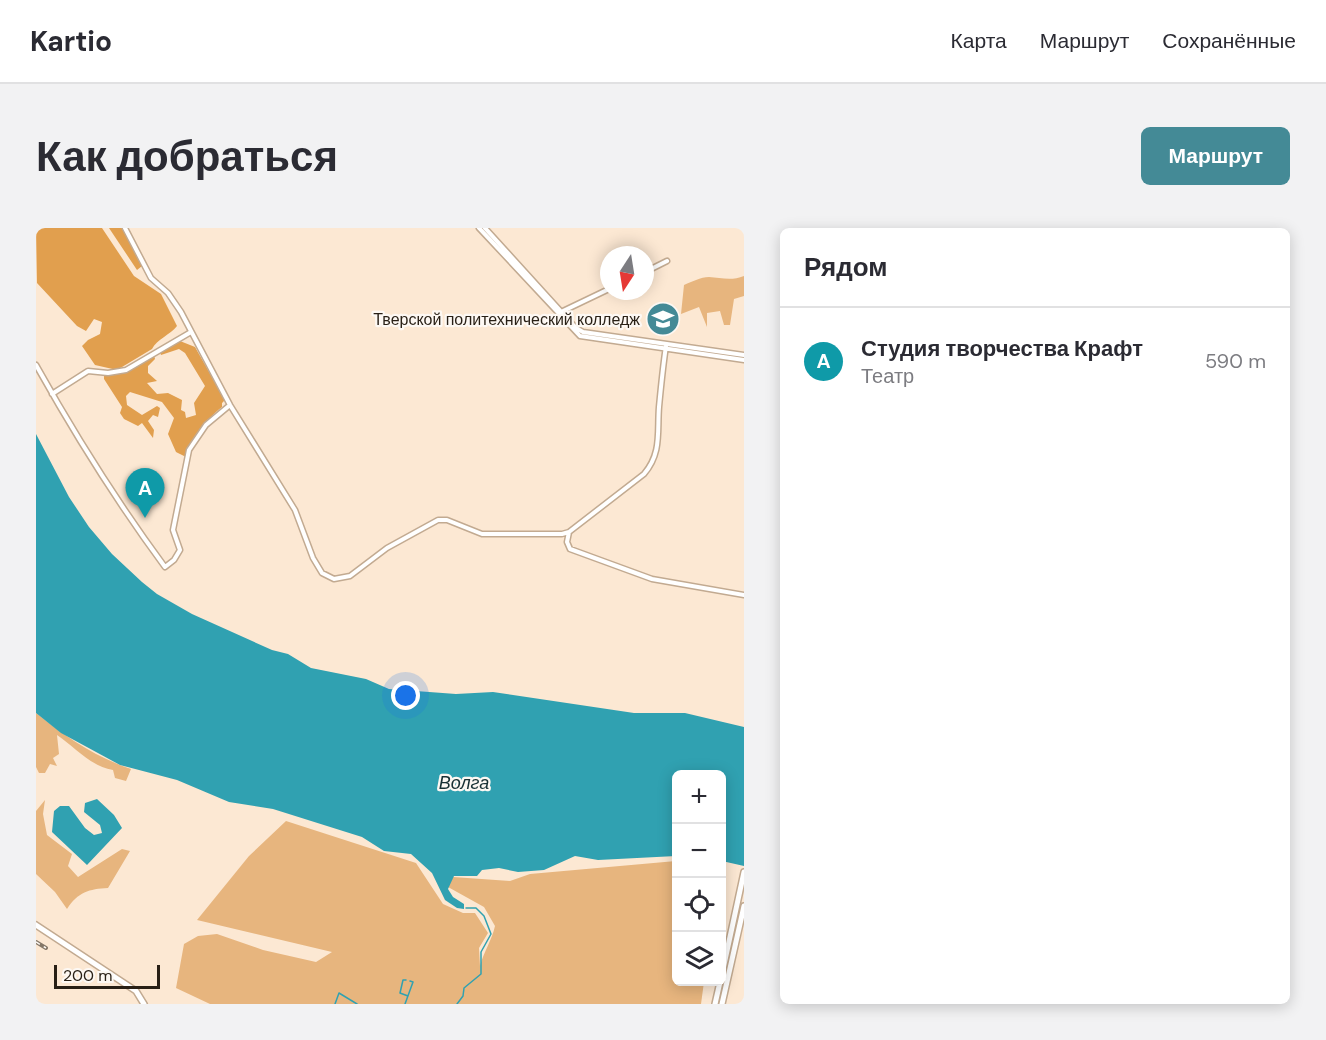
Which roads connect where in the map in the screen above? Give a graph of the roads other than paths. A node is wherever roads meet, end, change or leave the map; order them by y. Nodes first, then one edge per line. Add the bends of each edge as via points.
1 (125, 228) edge
2 (479, 228) edge
3 (485, 228) edge
4 (667, 261) dead end
5 (654, 268) edge
6 (600, 293) edge
7 (559, 313) junction
8 (191, 332) junction
9 (666, 348) junction
10 (744, 355) edge
11 (744, 360) edge
12 (36, 365) edge
13 (52, 394) junction
14 (231, 405) junction
15 (569, 532) junction
16 (744, 595) edge
17 (744, 872) edge
18 (744, 906) edge
19 (737, 922) junction
20 (36, 925) edge
21 (726, 960) edge
22 (719, 986) edge
23 (144, 1004) edge
24 (714, 1004) edge
25 (722, 1004) edge

1 - 8 street via 151,278 168,293
2 - 7 street
3 - 7 street
4 - 5 street
6 - 7 street
7 - 9 street via 587,334
8 - 13 street via 126,370 88,371
8 - 14 street
9 - 10 street
9 - 11 street
9 - 15 street via 658,445 652,463 644,474
12 - 13 street
13 - 14 street via 119,504 165,567 180,550 173,530 191,444 215,415
14 - 15 street via 295,510 321,571 327,576 350,576 387,548 440,520 482,534 551,536
15 - 16 street via 570,549 643,576
17 - 19 main road
18 - 19 main road
19 - 21 main road
19 - 25 main road
20 - 23 main road via 135,991
22 - 24 main road

